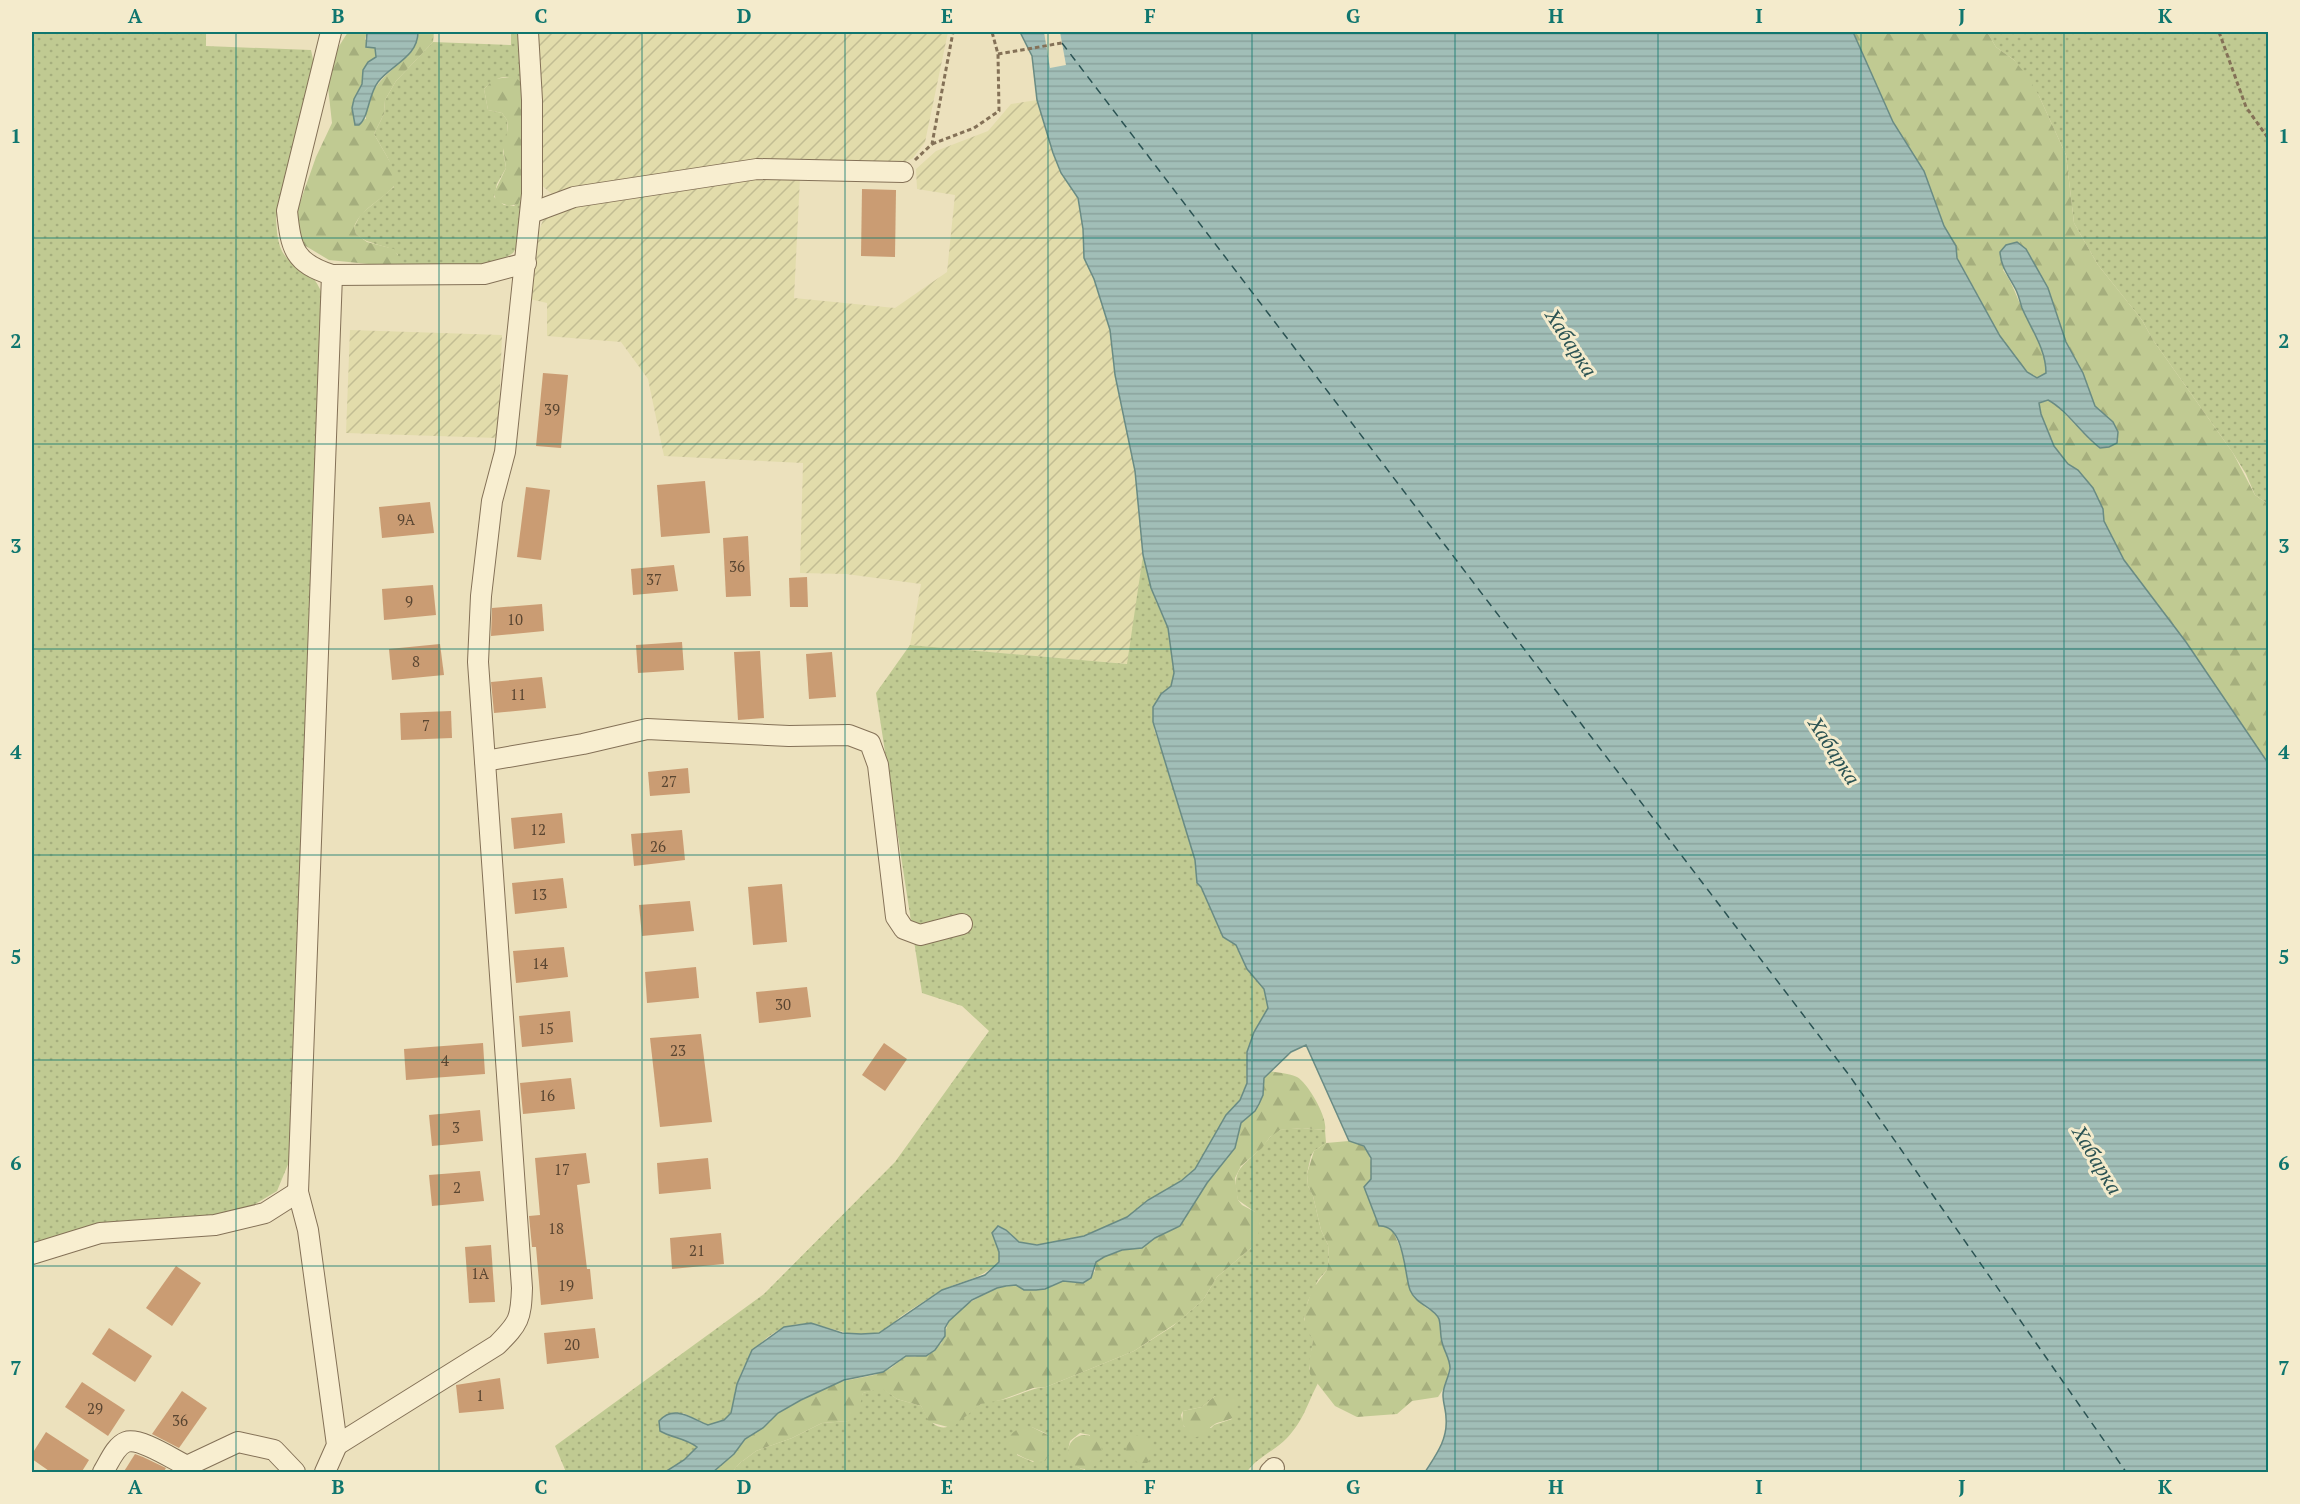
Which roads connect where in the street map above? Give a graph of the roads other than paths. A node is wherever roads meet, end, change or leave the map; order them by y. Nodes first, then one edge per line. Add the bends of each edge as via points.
1 (331, 32) edge
2 (528, 32) edge
3 (903, 172) road end
4 (531, 213) junction
5 (526, 263) junction
6 (332, 275) junction
7 (485, 761) junction
8 (962, 924) dead end
9 (298, 1192) junction
10 (32, 1254) edge
11 (337, 1444) junction
12 (104, 1473) edge
13 (295, 1473) edge
14 (326, 1473) edge

1 - 6 street via 287,212 290,240 296,251 314,269
2 - 4 street
3 - 4 street via 757,169 574,197
4 - 5 street
5 - 6 street via 484,274
5 - 7 street via 505,452 492,501 481,596 478,662
6 - 9 street
7 - 8 street via 647,729 778,736 849,735 870,743 878,765 896,917 904,929 920,935
7 - 11 street via 521,1309 517,1325 497,1345
9 - 10 street via 276,1208 215,1225 100,1233
9 - 11 street via 308,1230
11 - 14 street
12 - 13 street via 118,1448 126,1442 138,1442 187,1466 238,1442 274,1450

